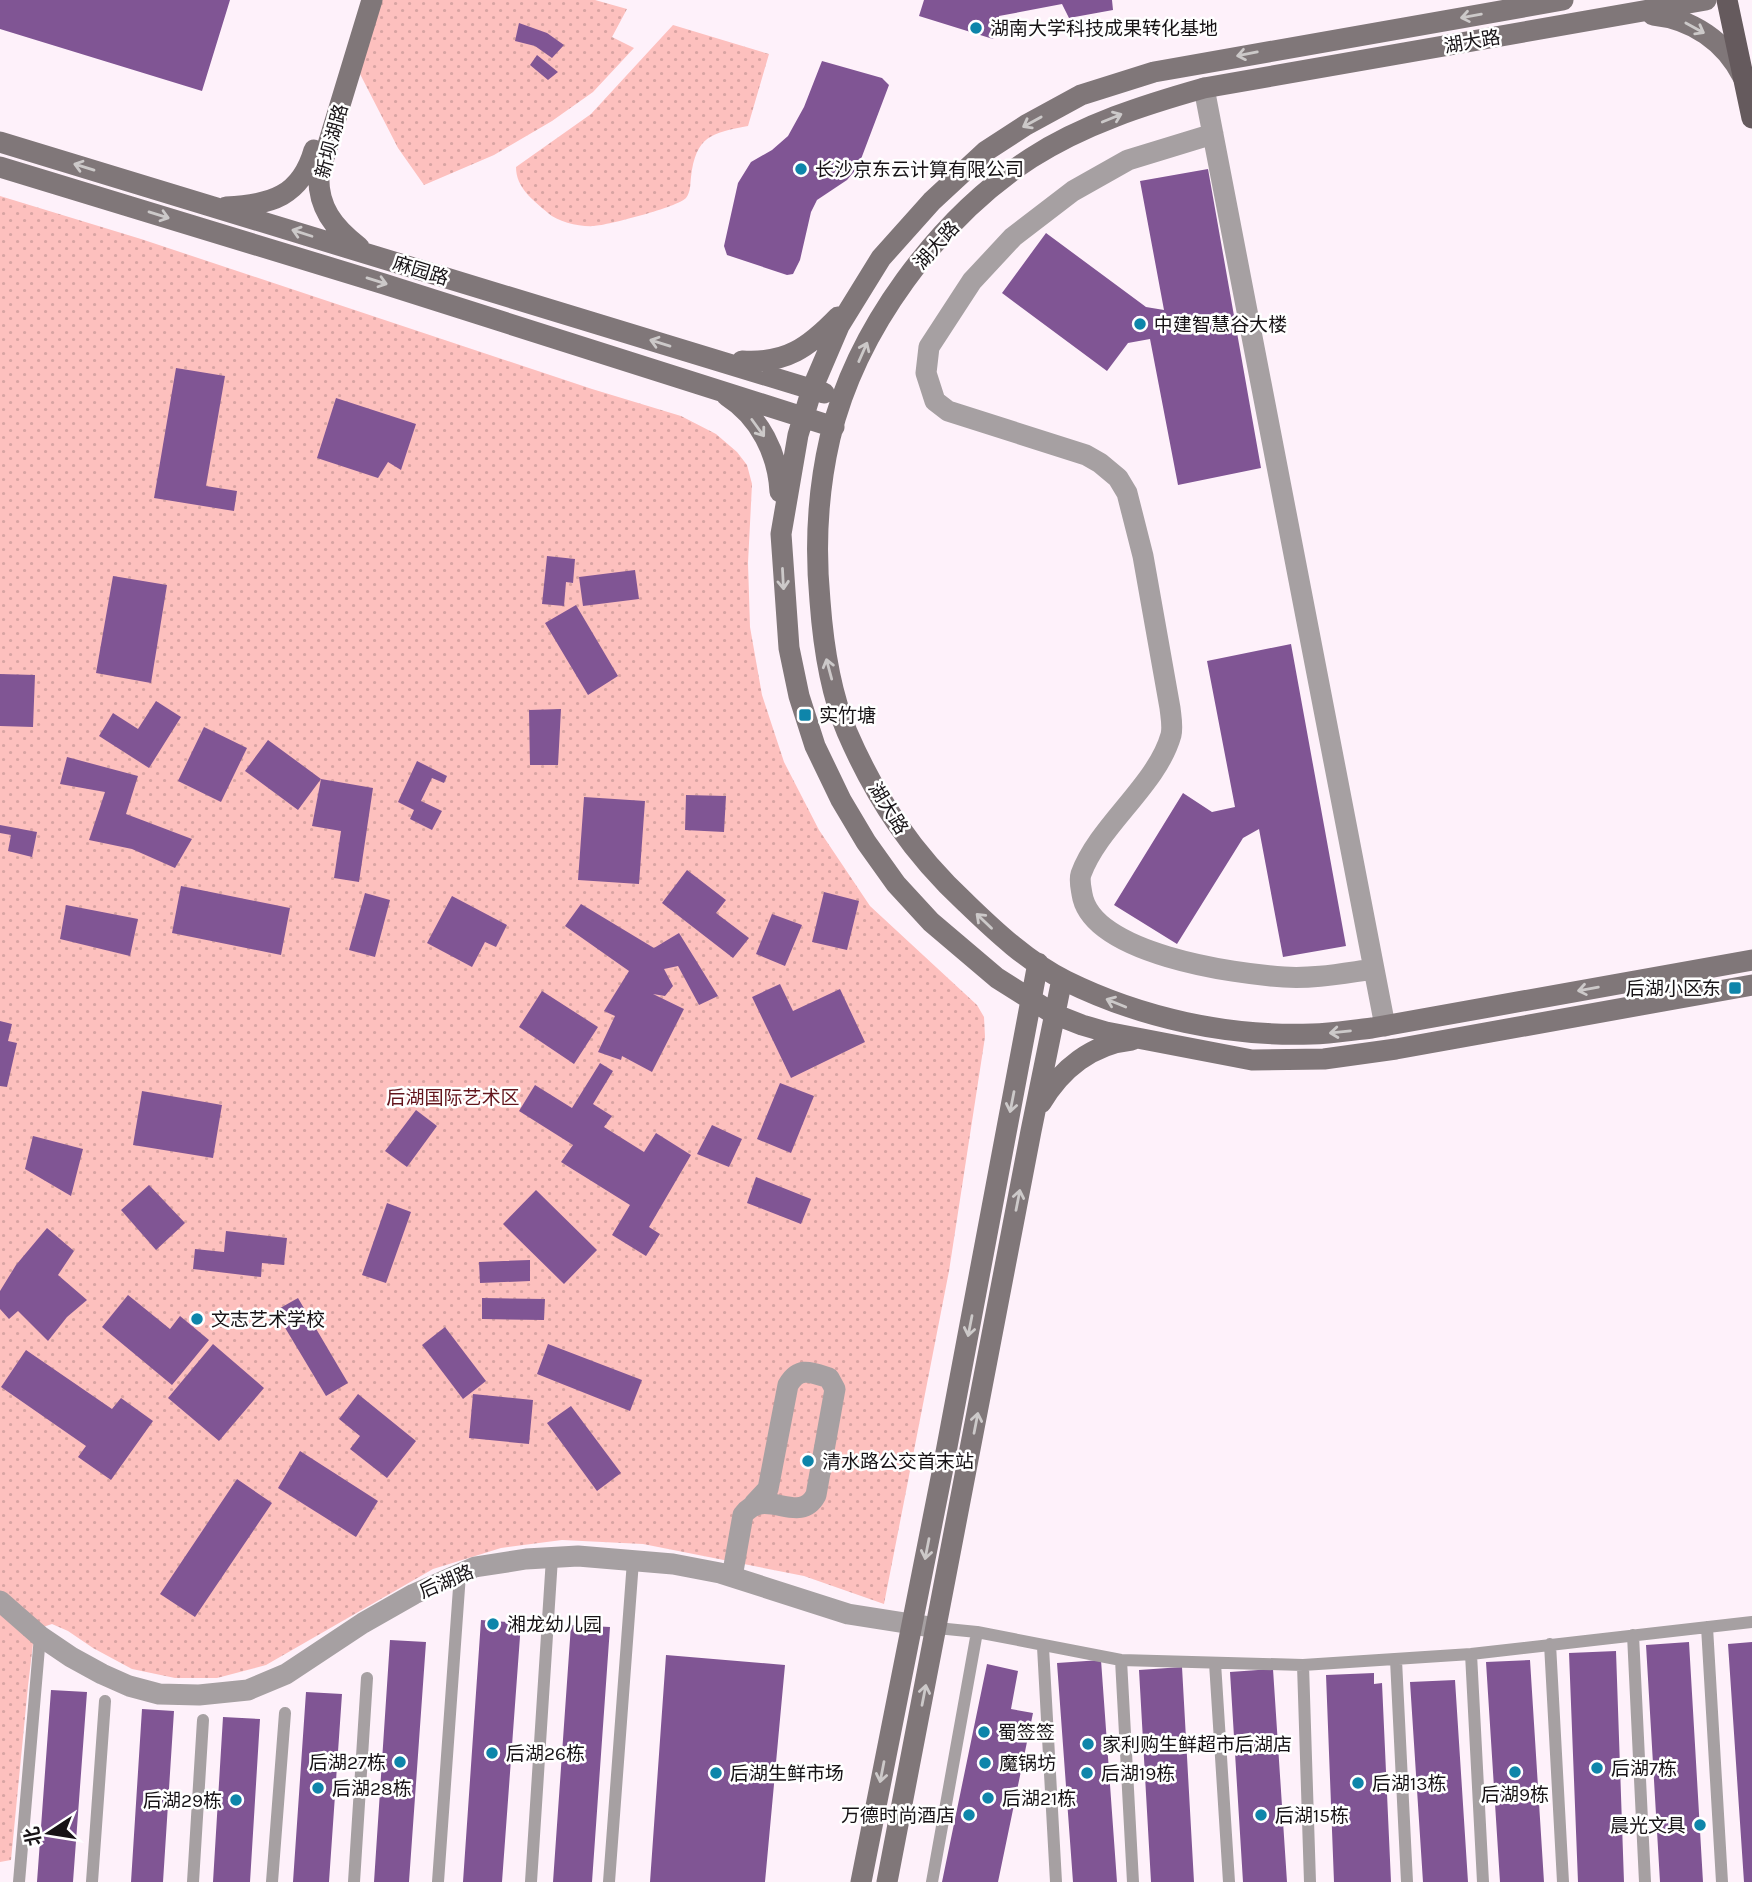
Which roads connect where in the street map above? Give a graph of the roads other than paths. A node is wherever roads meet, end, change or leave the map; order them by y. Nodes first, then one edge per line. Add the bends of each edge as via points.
1 (357, 0) edge
2 (372, 0) edge
3 (1563, 0) edge
4 (1706, 0) edge
5 (1727, 0) edge
6 (1629, 14) junction
7 (1745, 82) junction
8 (1204, 88) junction
9 (1752, 118) edge
10 (1213, 134) junction
11 (0, 142) edge
12 (0, 167) edge
13 (214, 207) junction
14 (380, 258) junction
15 (855, 301) junction
16 (710, 358) junction
17 (706, 386) junction
18 (811, 389) junction
19 (842, 399) junction
20 (803, 417) junction
21 (834, 427) junction
22 (781, 534) junction
23 (1752, 960) edge
24 (1038, 963) junction
25 (1374, 969) junction
26 (998, 978) junction
27 (1062, 979) junction
28 (1752, 985) edge
29 (1031, 999) junction
30 (1054, 1014) junction
31 (1385, 1026) junction
32 (1140, 1039) junction
33 (1021, 1052) junction
34 (1031, 1131) junction
35 (754, 1504) junction
36 (552, 1558) junction
37 (633, 1561) junction
38 (460, 1574) junction
39 (733, 1577) junction
40 (0, 1601) edge
41 (1752, 1622) edge
42 (911, 1624) junction
43 (1707, 1627) junction
44 (937, 1628) junction
45 (976, 1632) junction
46 (1633, 1635) junction
47 (40, 1636) junction
48 (1550, 1644) junction
49 (1043, 1647) junction
50 (1471, 1654) junction
51 (1121, 1660) junction
52 (1396, 1660) junction
53 (1215, 1663) junction
54 (1303, 1665) junction
55 (367, 1678) dead end
56 (105, 1701) dead end
57 (285, 1713) dead end
58 (203, 1720) dead end
59 (19, 1882) edge
60 (92, 1882) edge
61 (193, 1882) edge
62 (272, 1882) edge
63 (354, 1882) edge
64 (438, 1882) edge
65 (531, 1882) edge
66 (609, 1882) edge
67 (861, 1882) edge
68 (887, 1882) edge
69 (932, 1882) edge
70 (1056, 1882) edge
71 (1133, 1882) edge
72 (1229, 1882) edge
73 (1310, 1882) edge
74 (1407, 1882) edge
75 (1483, 1882) edge
76 (1563, 1882) edge
77 (1644, 1882) edge
78 (1722, 1882) edge

1 - 13 main road, 新坝湖路 via 310,165 302,179 295,188 272,199
2 - 14 main road, 新坝湖路 via 318,186 334,225 360,248
3 -> 15 main road via 1154,72 1081,95 986,151 932,201 881,258
4 - 6 main road, 湖大路
5 - 7 main road
6 -> 7 main road via 1676,19 1695,27 1727,52
6 - 8 main road, 湖大路
7 - 9 main road
8 - 10 street
19 -> 8 main road, 湖大路 via 867,342 901,285 983,195 1031,158 1089,127
10 - 25 street
10 - 25 street via 1128,160 1073,191 1013,237 972,281 929,346 926,373 935,401 948,411 1086,455 1118,478 1127,493 1143,556 1171,733 1158,762 1080,877 1084,902 1100,926 1169,958 1226,971 1317,977
13 -> 11 main road, 麻园路
12 -> 17 main road, 麻园路
14 -> 13 main road, 麻园路
16 -> 14 main road, 麻园路
15 - 16 main road via 794,354 754,362
15 - 18 main road
16 - 18 main road, 麻园路
17 - 20 main road, 麻园路
17 -> 22 main road via 730,398 747,414 772,449 779,476
18 - 19 main road, 麻园路
18 - 20 main road
19 - 21 main road, 湖大路
20 - 21 main road, 麻园路
20 - 22 main road
24 -> 21 main road, 湖大路 via 1004,940 934,873 885,807 846,729 823,645 817,571 821,500
22 -> 26 main road via 789,648 799,696 841,800 896,884 931,922
23 -> 31 main road, 湖大路
24 - 27 main road, 湖大路
24 - 29 main road
25 - 31 street
26 - 29 main road
26 - 33 main road via 1016,999 1021,1014
27 - 30 main road
31 -> 27 main road, 湖大路 via 1314,1034 1203,1026 1124,1006
28 - 32 main road via 1324,1059 1252,1060
29 - 30 main road
29 - 33 main road
30 - 32 main road
30 - 34 main road
32 - 34 main road via 1105,1046 1080,1058 1049,1088
33 -> 42 main road
44 -> 34 main road
35 - 35 street via 800,1508 813,1502 835,1389 829,1378 803,1372 792,1377 768,1489
35 - 39 street via 743,1515
36 - 37 street, 后湖路
36 - 38 street, 后湖路 via 475,1567
36 - 65 lane
37 - 39 street, 后湖路
37 - 66 lane
38 - 47 street, 后湖路 via 363,1623 286,1674 248,1689 159,1694 102,1674
38 - 64 lane
39 - 42 street, 后湖路 via 848,1614
40 - 47 street, 后湖路
41 - 43 lane
42 - 44 street, 后湖路
42 -> 67 main road
43 - 46 lane
43 - 78 lane
44 - 45 lane
68 -> 44 main road
45 - 49 lane
45 - 69 lane
46 - 48 lane
46 - 77 lane
47 - 59 lane
48 - 50 lane
48 - 76 lane
49 - 51 lane
49 - 70 lane
50 - 52 lane
50 - 75 lane
51 - 53 lane
51 - 71 lane
52 - 54 lane
52 - 74 lane
53 - 54 lane
53 - 72 lane
54 - 73 lane
55 - 63 lane
56 - 60 lane
57 - 62 lane
58 - 61 lane

